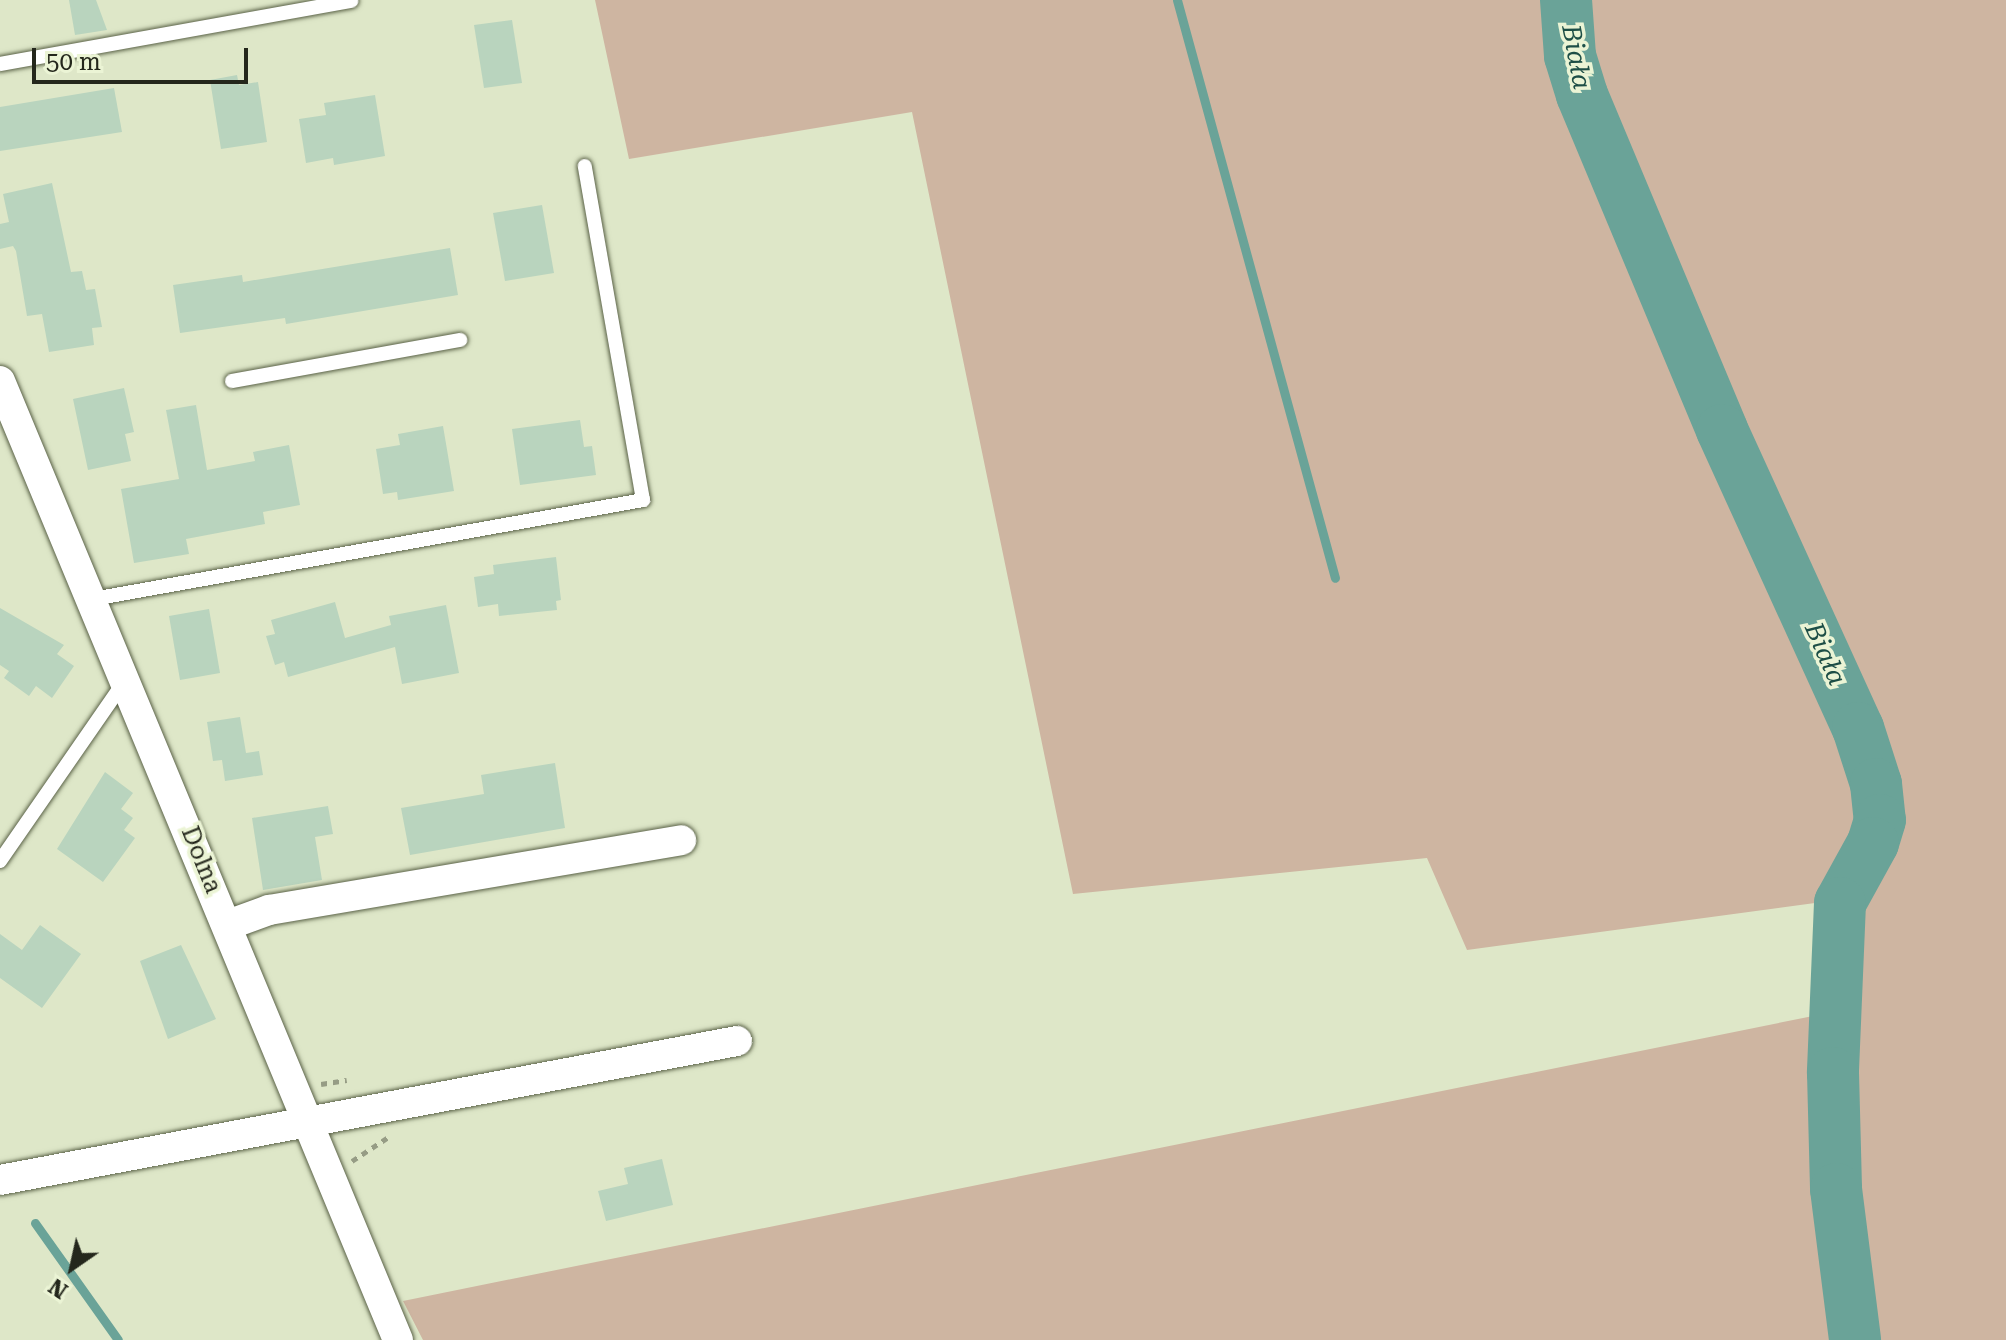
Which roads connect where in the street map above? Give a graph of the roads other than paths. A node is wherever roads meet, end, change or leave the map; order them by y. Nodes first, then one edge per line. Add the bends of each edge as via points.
1 (351, 1) edge
2 (0, 64) edge
3 (585, 166) dead end
4 (460, 340) dead end
5 (0, 381) edge
6 (232, 381) dead end
7 (93, 599) junction
8 (127, 679) junction
9 (681, 840) dead end
10 (0, 861) edge
11 (228, 925) junction
12 (737, 1041) dead end
13 (305, 1119) junction
14 (0, 1180) edge
15 (398, 1340) edge

1 - 2 lane
3 - 7 lane via 643,500
4 - 6 lane
5 - 7 street, Dolna
7 - 8 street, Dolna
8 - 10 lane
8 - 11 street, Dolna
9 - 11 street via 269,910
11 - 13 street, Dolna
12 - 13 street
13 - 14 street
13 - 15 street, Dolna

